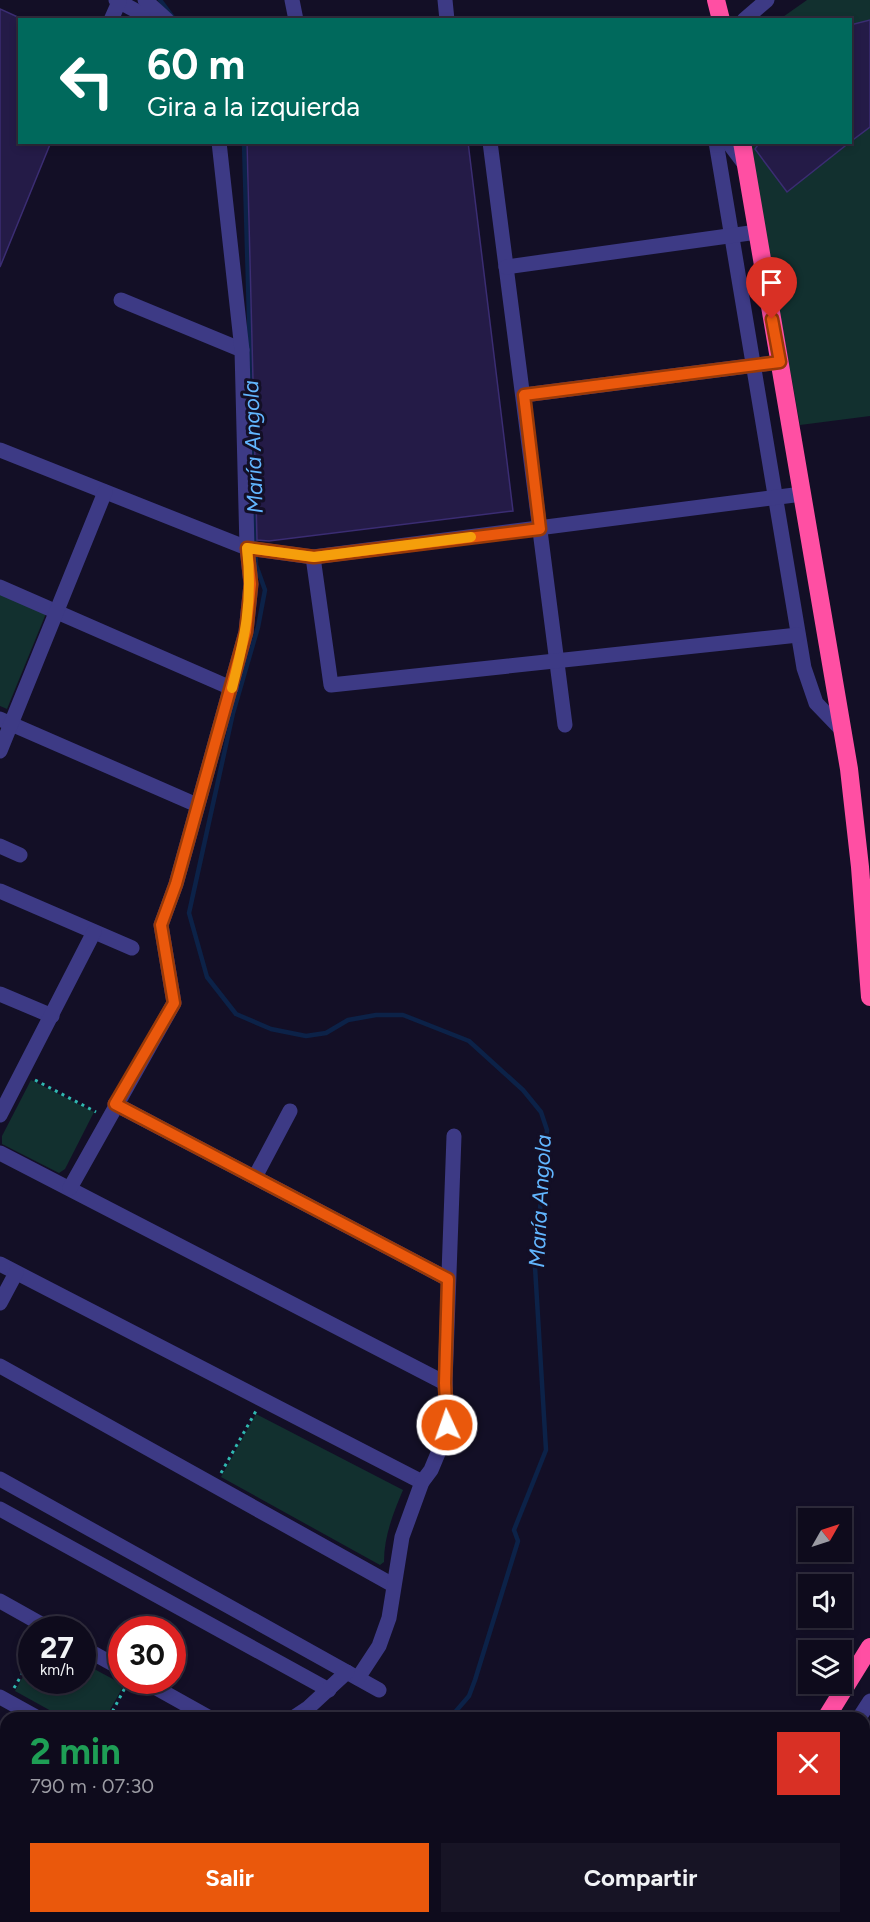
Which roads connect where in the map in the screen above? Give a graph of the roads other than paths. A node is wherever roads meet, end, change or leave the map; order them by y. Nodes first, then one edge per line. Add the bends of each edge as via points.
1 (145, 0) edge
2 (292, 0) edge
3 (445, 0) edge
4 (716, 0) edge
5 (767, 0) edge
6 (118, 1) edge
7 (112, 18) edge
8 (149, 18) edge
9 (165, 18) edge
10 (296, 18) edge
11 (447, 18) edge
12 (720, 18) edge
13 (746, 18) edge
14 (219, 144) edge
15 (490, 144) edge
16 (716, 144) edge
17 (730, 144) edge
18 (742, 144) edge
19 (746, 166) junction
20 (757, 232) junction
21 (732, 236) junction
22 (506, 267) junction
23 (121, 300) dead end
24 (242, 350) junction
25 (780, 362) junction
26 (754, 365) junction
27 (524, 395) junction
28 (0, 450) edge
29 (105, 492) junction
30 (802, 494) junction
31 (776, 497) junction
32 (540, 529) junction
33 (253, 549) junction
34 (314, 557) junction
35 (0, 587) edge
36 (56, 613) junction
37 (798, 635) junction
38 (556, 659) junction
39 (231, 688) junction
40 (6, 721) edge
41 (565, 725) dead end
42 (842, 730) junction
43 (0, 751) edge
44 (197, 805) junction
45 (0, 846) edge
46 (20, 855) dead end
47 (0, 891) edge
48 (94, 932) junction
49 (132, 948) dead end
50 (0, 994) edge
51 (870, 997) edge
52 (52, 1016) junction
53 (111, 1111) junction
54 (290, 1111) dead end
55 (0, 1115) edge
56 (454, 1136) dead end
57 (0, 1153) edge
58 (255, 1177) junction
59 (70, 1188) junction
60 (0, 1264) edge
61 (16, 1273) junction
62 (448, 1279) junction
63 (0, 1304) edge
64 (0, 1366) edge
65 (445, 1383) junction
66 (0, 1479) edge
67 (422, 1482) junction
68 (0, 1509) edge
69 (393, 1585) junction
70 (0, 1601) edge
71 (27, 1616) edge
72 (870, 1647) edge
73 (353, 1675) junction
74 (329, 1690) junction
75 (379, 1690) dead end
76 (167, 1694) edge
77 (3, 1699) edge
78 (27, 1712) edge
79 (199, 1712) edge
80 (301, 1712) edge
81 (830, 1712) edge

1 - 9 street
2 - 10 street
3 - 11 street
4 - 12 highway
5 - 13 street
6 - 7 street
6 - 8 street
14 - 24 street
15 - 22 street
16 - 21 street
17 - 19 street
18 - 19 highway
19 - 20 highway
20 - 21 street
20 - 25 highway
21 - 22 street
21 - 26 street
22 - 27 street
23 - 24 street
24 - 33 street
25 - 26 street
25 - 30 highway
26 - 27 street
26 - 31 street
27 - 32 street
28 - 29 street
29 - 33 street
29 - 36 street
30 - 31 street
30 - 42 highway
31 - 32 street
31 - 37 street
32 - 34 street
32 - 38 street
33 - 34 street
33 - 39 street via 246,632
34 - 38 street via 331,685
35 - 36 street
36 - 39 street
36 - 40 street
37 - 38 street
37 - 42 street via 816,703
38 - 41 street
39 - 44 street
40 - 43 street
40 - 44 street
42 - 51 highway via 855,814
44 - 53 street via 161,925 174,1003
45 - 46 street
47 - 48 street
48 - 49 street
48 - 52 street
50 - 52 street
52 - 55 street
53 - 58 street
53 - 59 street
54 - 58 street
56 - 62 street
57 - 59 street
58 - 62 street
59 - 65 street
60 - 61 street
61 - 63 street
61 - 67 street
62 - 65 street
64 - 69 street
65 - 67 street via 447,1425 431,1470
66 - 73 street
67 - 69 street via 402,1537
68 - 74 street
69 - 73 street via 389,1618 379,1646
70 - 71 street
72 - 81 highway
73 - 74 street
73 - 75 street
74 - 80 street
76 - 79 street
77 - 78 street

